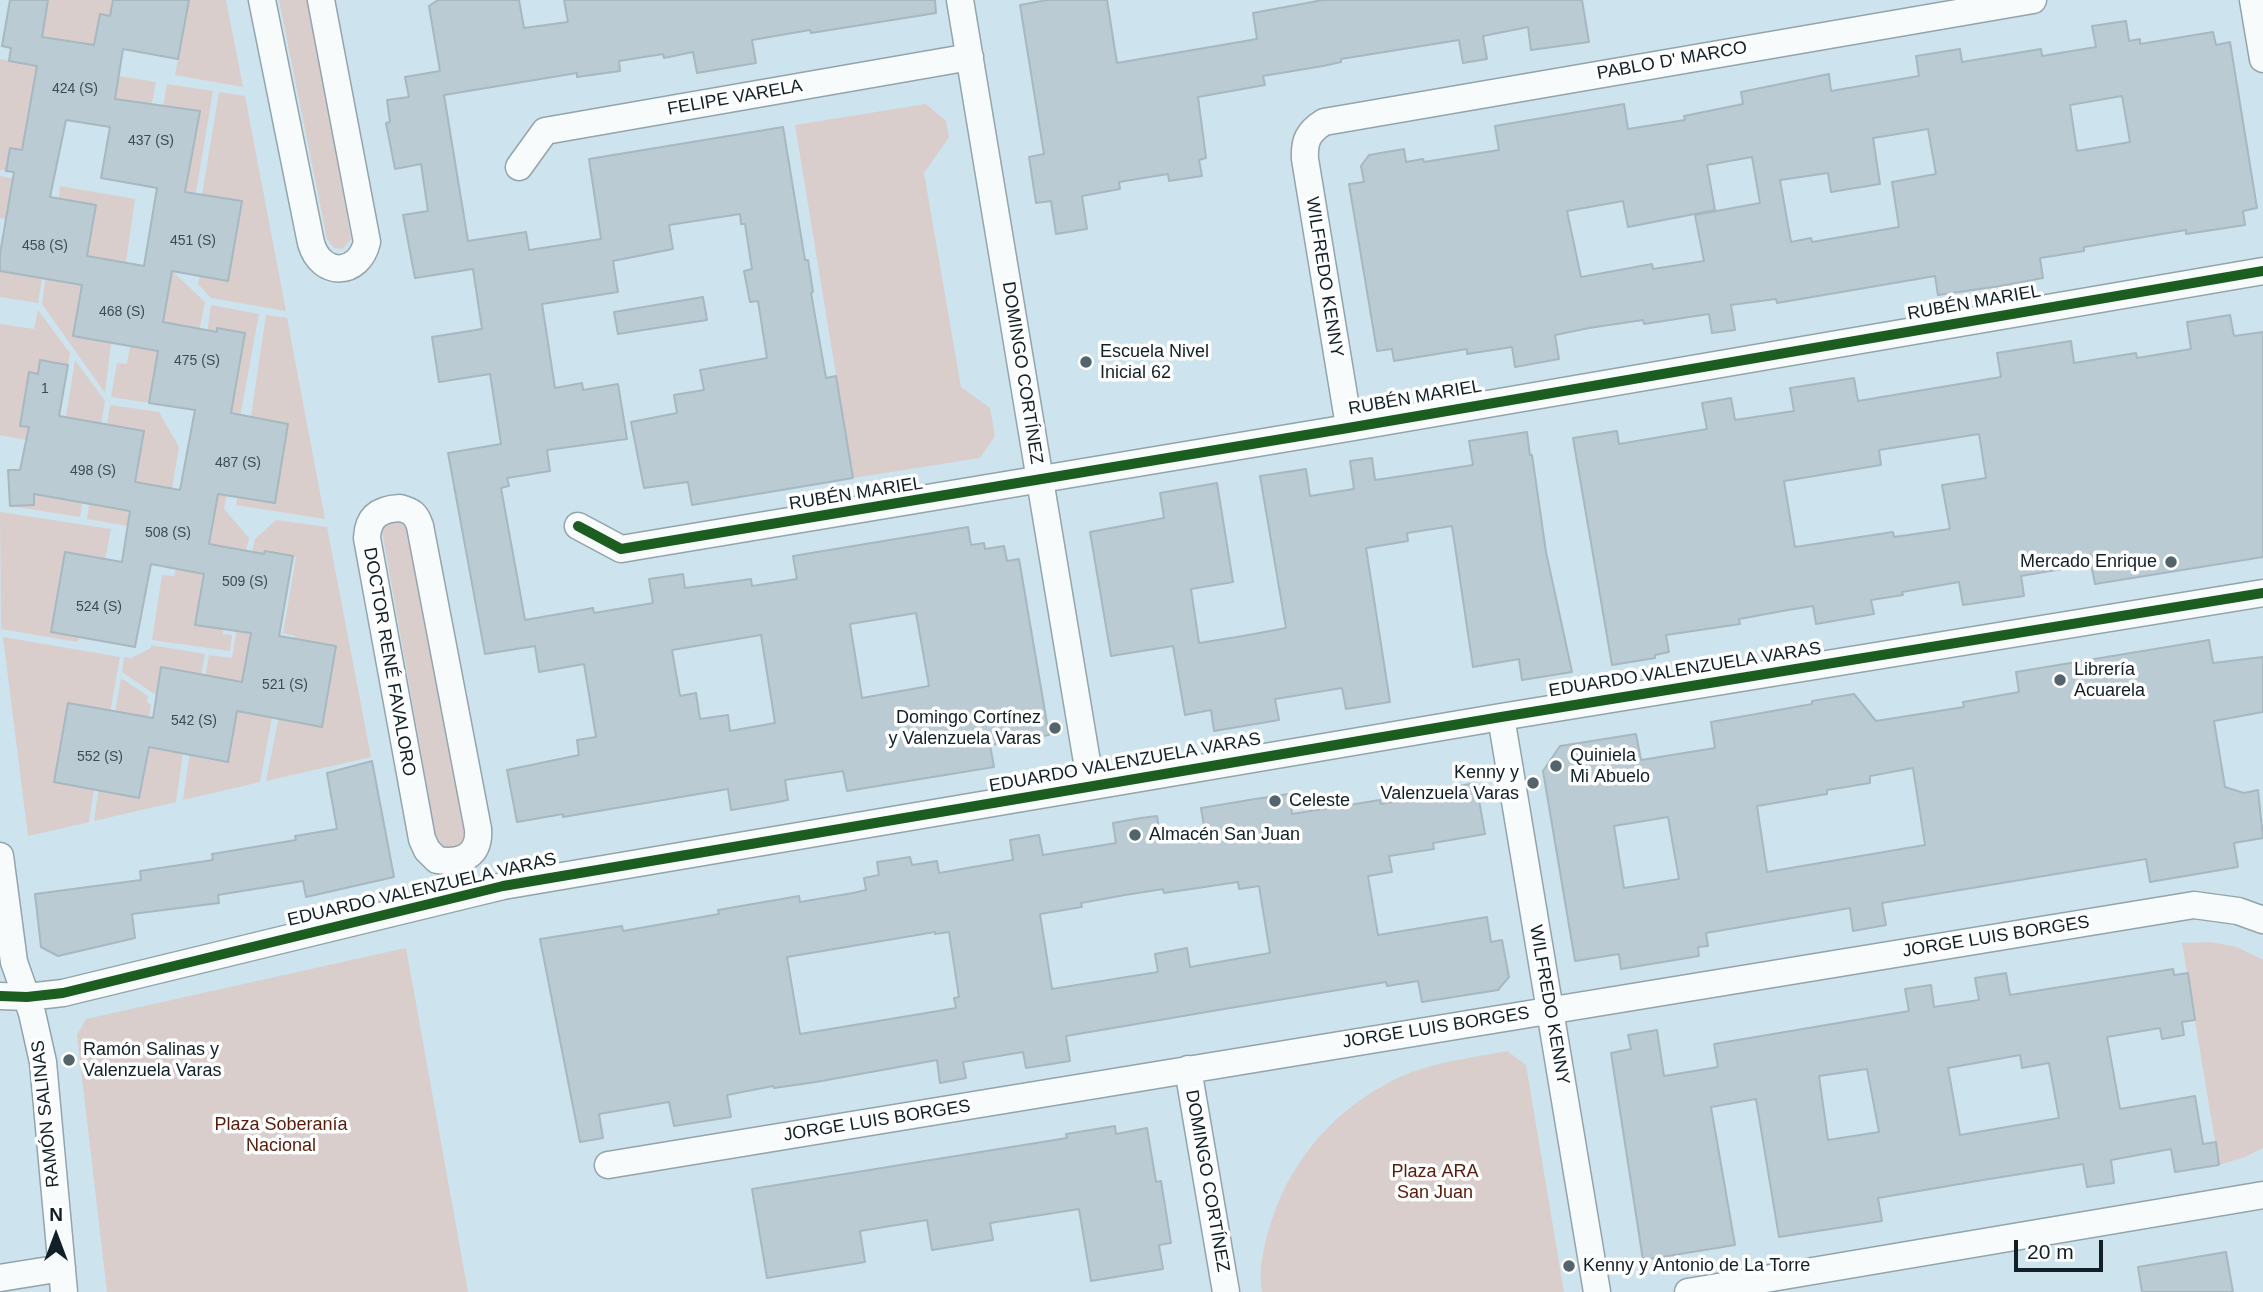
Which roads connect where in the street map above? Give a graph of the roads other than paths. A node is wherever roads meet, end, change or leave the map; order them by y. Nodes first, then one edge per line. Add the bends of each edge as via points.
1 (262, 0) edge
2 (321, 0) edge
3 (960, 0) edge
4 (2033, 0) edge
5 (2253, 0) edge
6 (970, 57) junction
7 (2263, 59) edge
8 (1313, 129) joint
9 (519, 167) dead end
10 (2263, 271) edge
11 (1349, 426) junction
12 (1040, 481) junction
13 (578, 526) dead end
14 (2263, 593) edge
15 (1501, 717) junction
16 (1091, 786) junction
17 (0, 856) edge
18 (455, 860) junction
19 (462, 896) junction
20 (2263, 920) edge
21 (0, 996) edge
22 (27, 997) junction
23 (1550, 1009) junction
24 (1188, 1069) junction
25 (608, 1165) dead end
26 (2263, 1195) edge
27 (0, 1278) edge
28 (63, 1280) edge
29 (1226, 1292) edge
30 (1597, 1292) edge
31 (1688, 1292) edge

1 - 2 street via 311,243 321,264 332,269 356,261 367,242
3 - 6 street, DOMINGO CORTÍNEZ
4 - 8 street, PABLO D' MARCO via 1339,118
5 - 7 street
6 - 9 street, FELIPE VARELA via 545,131
6 - 12 street, DOMINGO CORTÍNEZ
8 - 11 street, WILFREDO KENNY via 1304,147 1305,159
10 - 11 street, RUBÉN MARIEL
11 - 12 street, RUBÉN MARIEL
12 - 13 street, RUBÉN MARIEL via 621,549
12 - 16 street, DOMINGO CORTÍNEZ
14 - 15 street, EDUARDO VALENZUELA VARAS
15 - 16 street, EDUARDO VALENZUELA VARAS
15 - 23 street, WILFREDO KENNY
16 - 19 street, EDUARDO VALENZUELA VARAS
17 - 22 street, RAMÓN SALINAS via 11,949
18 - 18 street, DOCTOR RENÉ FAVALORO via 475,850 478,829 420,526 410,510 390,509 373,517 367,538 422,839 437,860
18 - 19 street
19 - 22 street, EDUARDO VALENZUELA VARAS via 62,993
20 - 23 street, JORGE LUIS BORGES via 2194,905
21 - 22 street, EDUARDO VALENZUELA VARAS
22 - 28 street, RAMÓN SALINAS via 43,1062
23 - 24 street, JORGE LUIS BORGES
23 - 30 street, WILFREDO KENNY
24 - 25 street, JORGE LUIS BORGES
24 - 29 street, DOMINGO CORTÍNEZ
26 - 31 street
27 - 28 street

